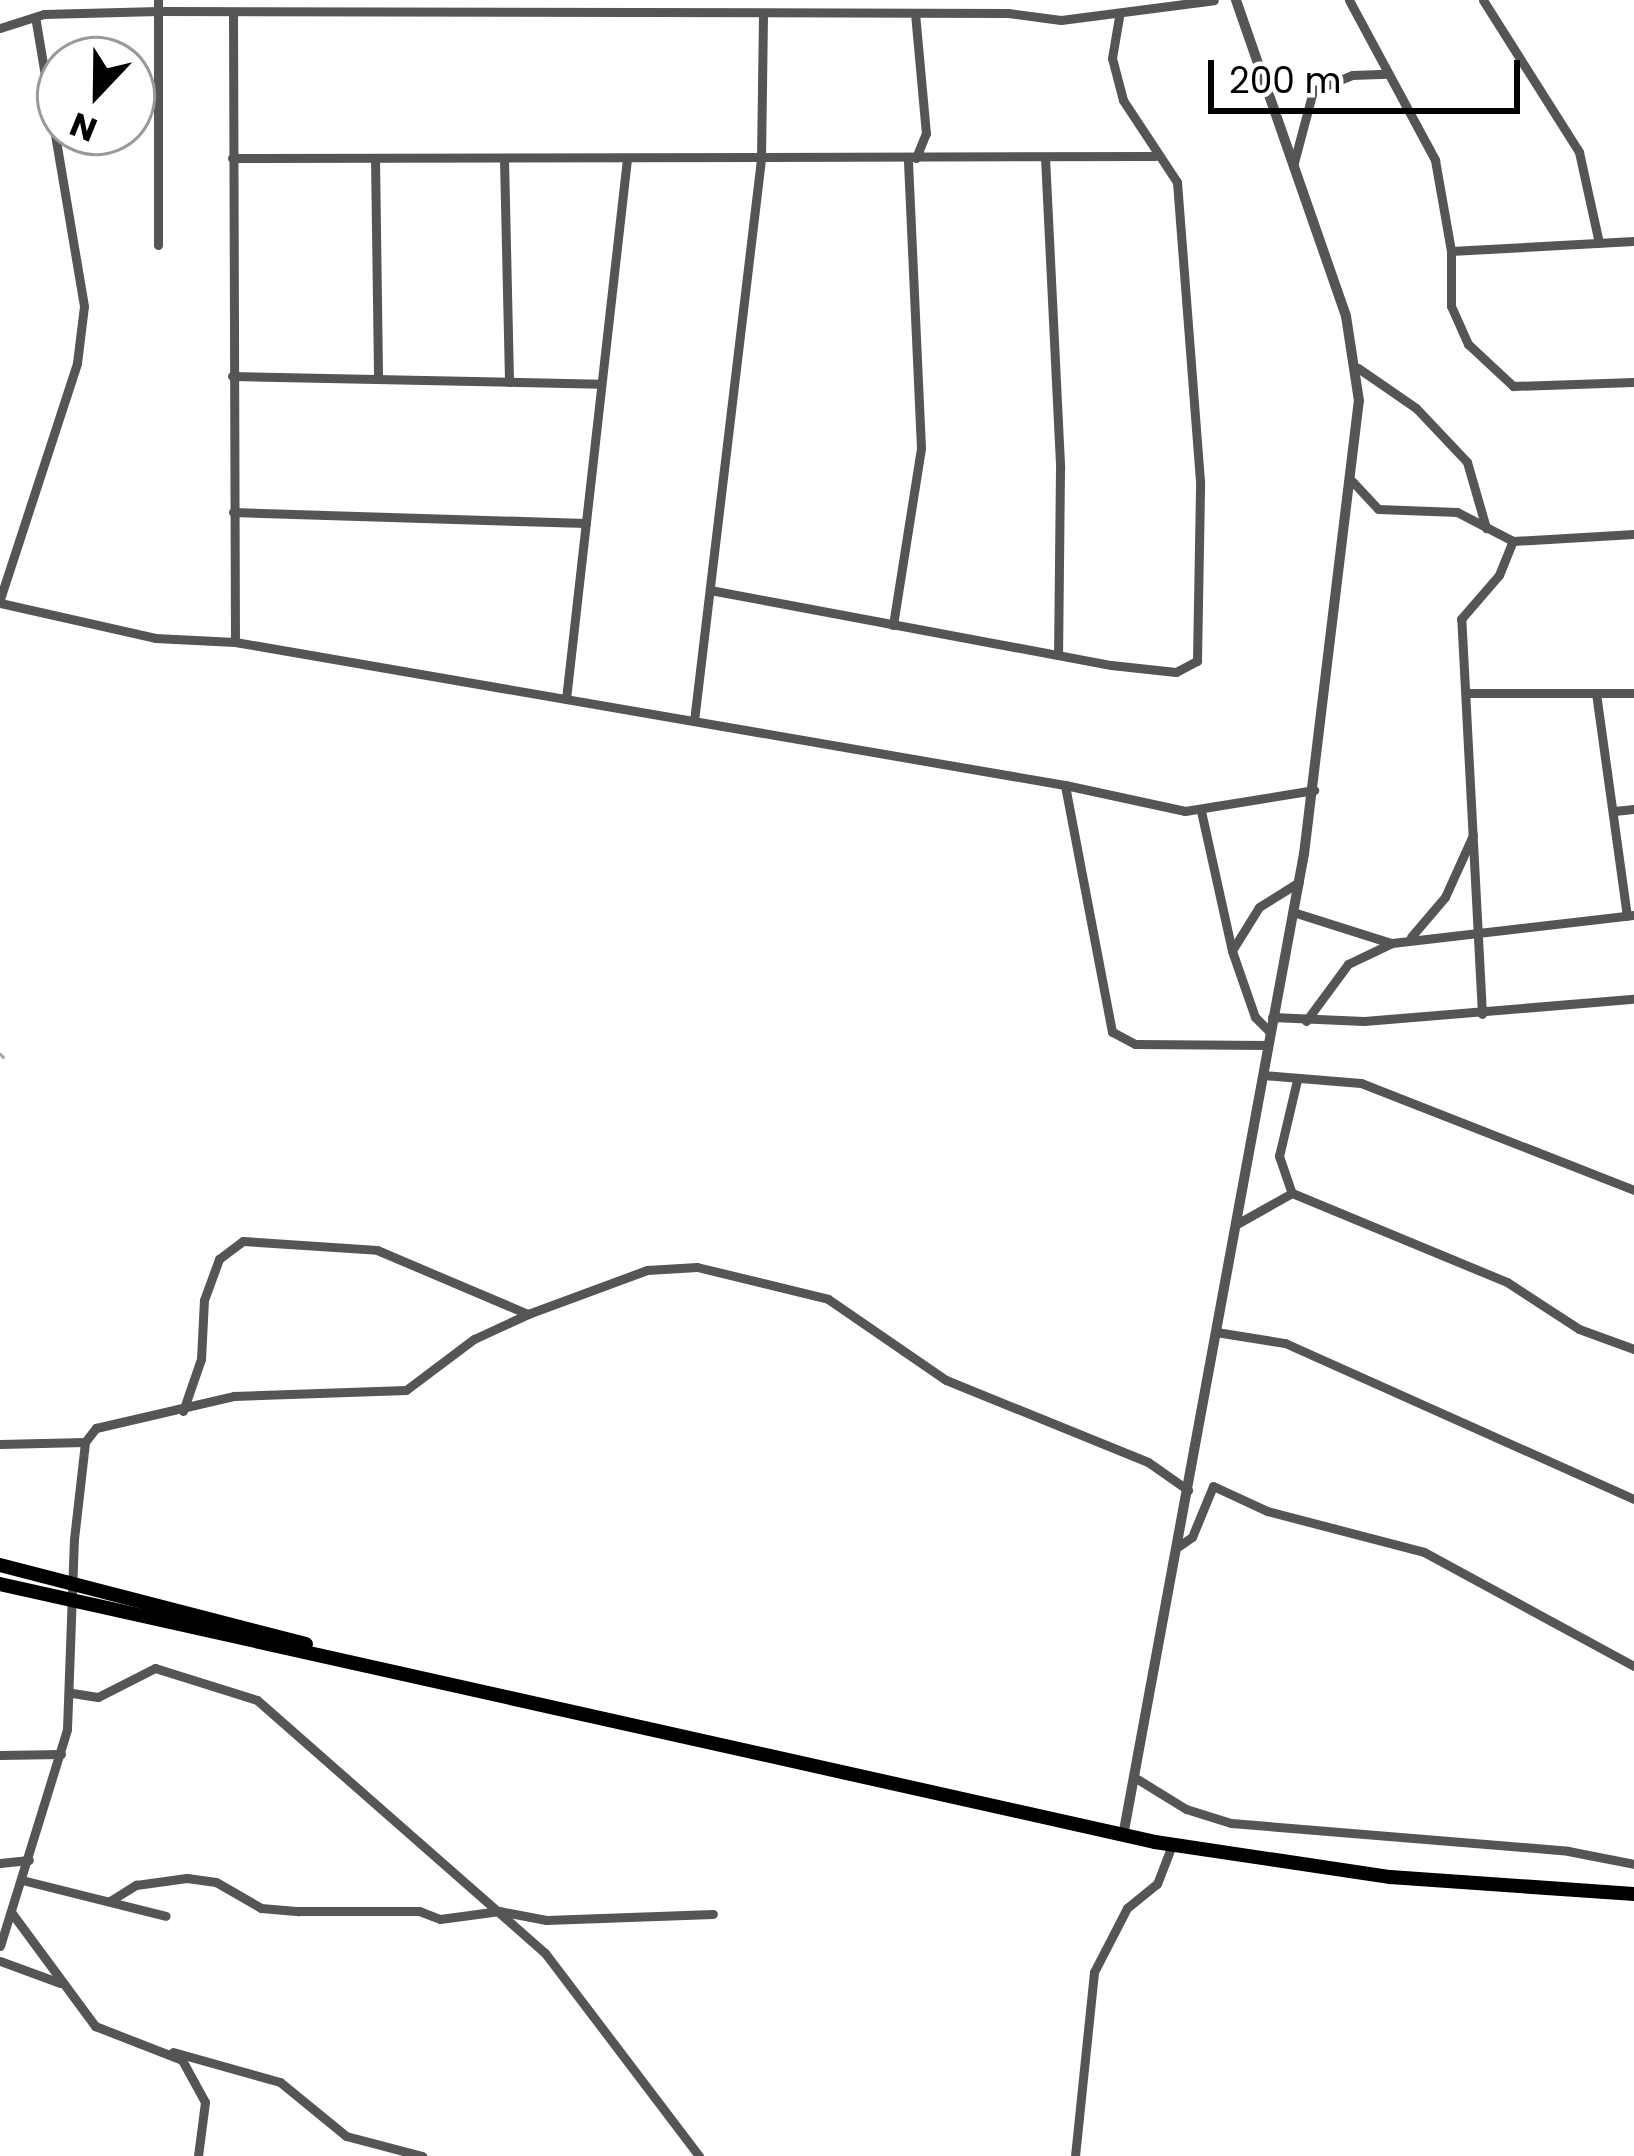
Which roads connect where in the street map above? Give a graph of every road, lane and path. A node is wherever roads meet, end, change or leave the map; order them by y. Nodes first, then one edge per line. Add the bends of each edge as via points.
1 (412, 0) edge
2 (1214, 0) edge
3 (1236, 0) edge
4 (1349, 0) edge
5 (1483, 0) edge
6 (158, 6) edge
7 (233, 12) junction
8 (412, 13) junction
9 (763, 13) junction
10 (915, 13) junction
11 (1119, 17) junction
12 (36, 21) junction
13 (0, 28) edge
14 (1387, 74) junction
15 (1045, 157) junction
16 (1156, 157) junction
17 (232, 158) junction
18 (375, 158) junction
19 (505, 158) junction
20 (912, 158) junction
21 (627, 159) junction
22 (761, 159) junction
23 (1293, 166) junction
24 (1634, 241) edge
25 (1599, 243) junction
26 (158, 245) dead end
27 (1451, 251) junction
28 (1358, 368) junction
29 (232, 376) junction
30 (378, 379) junction
31 (509, 382) junction
32 (1634, 382) edge
33 (600, 384) junction
34 (1352, 482) junction
35 (233, 512) junction
36 (586, 523) junction
37 (1486, 528) junction
38 (1634, 534) edge
39 (1513, 541) junction
40 (710, 590) junction
41 (0, 601) edge
42 (893, 625) junction
43 (235, 642) junction
44 (1058, 655) junction
45 (1467, 693) junction
46 (1596, 693) junction
47 (1634, 693) edge
48 (566, 699) junction
49 (694, 721) junction
50 (1065, 784) junction
51 (1313, 790) junction
52 (1634, 809) edge
53 (1201, 811) junction
54 (1614, 811) junction
55 (1476, 827) junction
56 (1299, 882) junction
57 (1293, 912) junction
58 (1630, 915) edge
59 (1477, 931) junction
60 (1411, 937) junction
61 (1392, 943) junction
62 (1232, 951) junction
63 (1634, 999) edge
64 (1482, 1014) junction
65 (1273, 1017) junction
66 (1306, 1021) junction
67 (1269, 1039) junction
68 (1262, 1075) junction
69 (1298, 1081) junction
70 (1634, 1190) edge
71 (1292, 1192) junction
72 (1235, 1225) junction
73 (528, 1314) junction
74 (1216, 1332) junction
75 (1634, 1349) edge
76 (183, 1412) junction
77 (86, 1442) junction
78 (0, 1444) edge
79 (1188, 1490) junction
80 (1634, 1499) edge
81 (1179, 1546) junction
82 (0, 1565) edge
83 (74, 1580) junction
84 (0, 1584) edge
85 (74, 1601) junction
86 (339, 1656) junction
87 (1634, 1666) edge
88 (72, 1693) junction
89 (61, 1754) junction
90 (0, 1755) edge
91 (1134, 1777) junction
92 (1123, 1836) junction
93 (1172, 1845) junction
94 (29, 1860) junction
95 (0, 1863) edge
96 (1634, 1864) edge
97 (22, 1880) junction
98 (1634, 1890) edge
99 (110, 1901) junction
100 (11, 1912) junction
101 (499, 1912) junction
102 (713, 1914) dead end
103 (166, 1916) dead end
104 (0, 1946) edge
105 (0, 1961) edge
106 (65, 1985) junction
107 (173, 2052) junction
108 (197, 2156) edge
109 (422, 2156) edge
110 (699, 2156) edge
111 (1076, 2156) edge

1 - 8 street
2 - 11 street
3 - 23 street
4 - 14 street
5 - 25 street via 1579,152
6 - 7 street
6 - 12 street
6 - 26 street
7 - 8 street
7 - 17 street
8 - 9 street
9 - 10 street
9 - 22 street
10 - 11 street
10 - 20 street via 926,134
11 - 16 street via 1112,58 1123,100
12 - 13 street
12 - 41 street via 84,307 77,363
14 - 23 street via 1352,75 1313,92
14 - 27 street via 1436,160
15 - 16 street
15 - 20 street
15 - 44 street via 1060,469
16 - 44 street via 1177,182 1200,481 1197,662 1176,672
17 - 18 street
17 - 29 street
18 - 19 street
18 - 30 street
19 - 21 street
19 - 31 street
20 - 22 street
20 - 42 street via 922,448
21 - 22 street
21 - 33 street
22 - 40 street
23 - 28 street
24 - 25 street
25 - 27 street
27 - 32 street via 1454,320 1502,381 1537,389
28 - 34 street
28 - 37 street via 1415,408 1467,462
29 - 30 street
29 - 35 street
30 - 31 street
31 - 33 street
33 - 36 street
34 - 37 street via 1385,512 1449,510
34 - 51 street
35 - 36 street
35 - 43 street
36 - 48 street
37 - 39 street
38 - 39 street
39 - 45 street via 1499,575 1462,613
40 - 42 street
40 - 49 street
41 - 43 street via 155,638
42 - 44 street
43 - 48 street
45 - 46 street
45 - 55 street
46 - 47 street
46 - 54 street
48 - 49 street
49 - 50 street
50 - 53 street
50 - 67 street via 1112,1032 1135,1044
51 - 53 street via 1282,789
51 - 56 street
52 - 54 street
53 - 62 street
54 - 58 street
55 - 59 street
55 - 60 street via 1445,897
56 - 57 street
56 - 62 street via 1259,907
57 - 61 street
57 - 65 street
58 - 59 street
59 - 60 street
59 - 64 street
60 - 61 street
61 - 66 street via 1348,964
62 - 67 street
63 - 64 street
64 - 66 street
65 - 66 street
65 - 67 street
67 - 68 street
68 - 69 street
68 - 72 street
69 - 70 street via 1347,1079 1425,1104
69 - 71 street via 1279,1156
71 - 72 street
71 - 75 street via 1507,1282 1579,1330
72 - 74 street
73 - 76 street via 474,1339 406,1390 234,1396
73 - 76 street via 376,1250 243,1241 219,1259 204,1300 201,1359
73 - 79 street via 647,1270 727,1271 828,1299 946,1380 1126,1452
74 - 79 street
74 - 80 street via 1285,1342
76 - 77 street via 96,1428
77 - 78 street
77 - 83 street
79 - 81 street
81 - 87 street via 1192,1537 1213,1486 1267,1511 1424,1552
81 - 91 street
82 - 83 main road
83 - 85 street
83 - 86 main road via 261,1627
84 - 85 main road
85 - 86 main road
85 - 88 street
86 - 92 main road
88 - 89 street
88 - 101 street via 98,1697 155,1668 252,1697
89 - 90 street
89 - 94 street
91 - 92 street
91 - 96 street via 1186,1809 1231,1823 1568,1851
92 - 93 main road
93 - 98 main road via 1390,1877
93 - 111 street via 1157,1885 1120,1918 1094,1972
94 - 95 street
94 - 97 street
97 - 99 street
97 - 100 street
99 - 101 street via 136,1885 187,1878 215,1882 261,1908 419,1911 440,1919
99 - 103 street
100 - 104 street
100 - 106 street
101 - 102 street via 546,1920
101 - 110 street via 572,1985
105 - 106 street
106 - 107 street via 106,2034
107 - 108 street via 205,2102
107 - 109 street via 280,2082 346,2136

